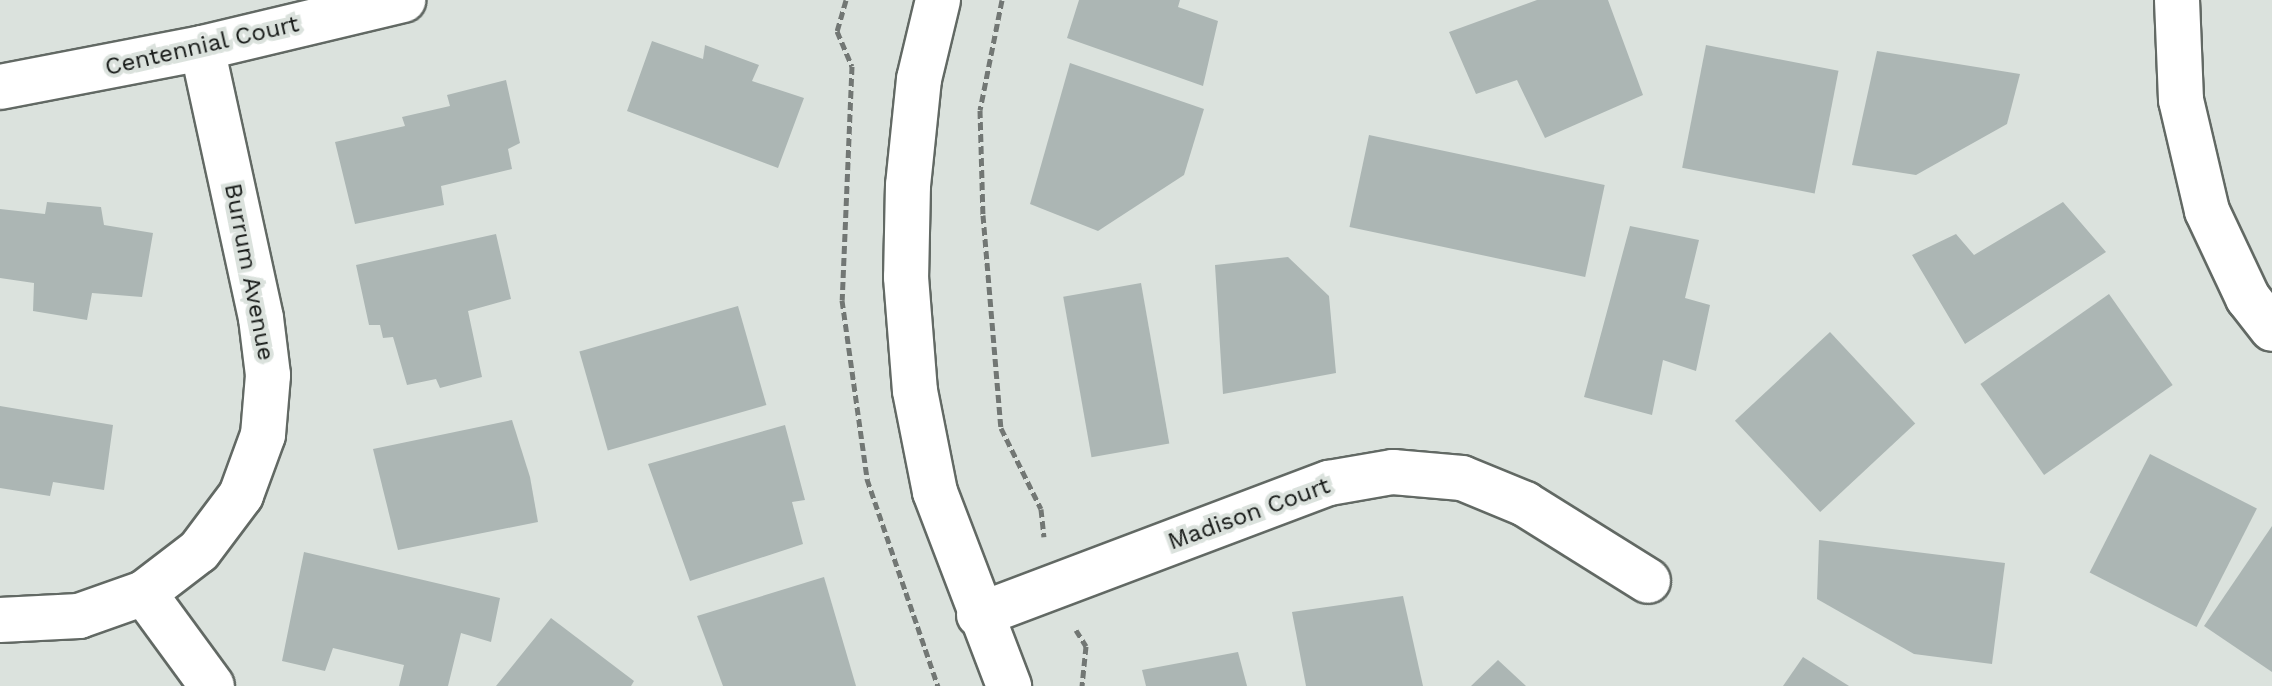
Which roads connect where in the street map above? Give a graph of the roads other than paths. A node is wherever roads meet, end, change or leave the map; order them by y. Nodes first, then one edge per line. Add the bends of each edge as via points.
1 (403, 0) edge
2 (938, 0) edge
3 (2177, 0) edge
4 (202, 48) junction
5 (0, 87) edge
6 (2272, 329) edge
7 (1648, 581) dead end
8 (144, 593) junction
9 (979, 615) junction
10 (0, 620) edge
11 (212, 686) edge
12 (1009, 686) edge

1 - 4 street, Centennial Court
2 - 9 street via 919,79 908,185 906,277 915,391 935,492
3 - 6 street via 2181,100 2207,211 2248,298
4 - 5 street, Centennial Court
4 - 8 street, Burrum Avenue via 261,318 268,375 263,435 241,495 199,551
7 - 9 street, Madison Court via 1525,504 1462,478 1393,472 1329,483
8 - 10 street, Burrum Avenue via 79,616
8 - 11 street
9 - 12 street

